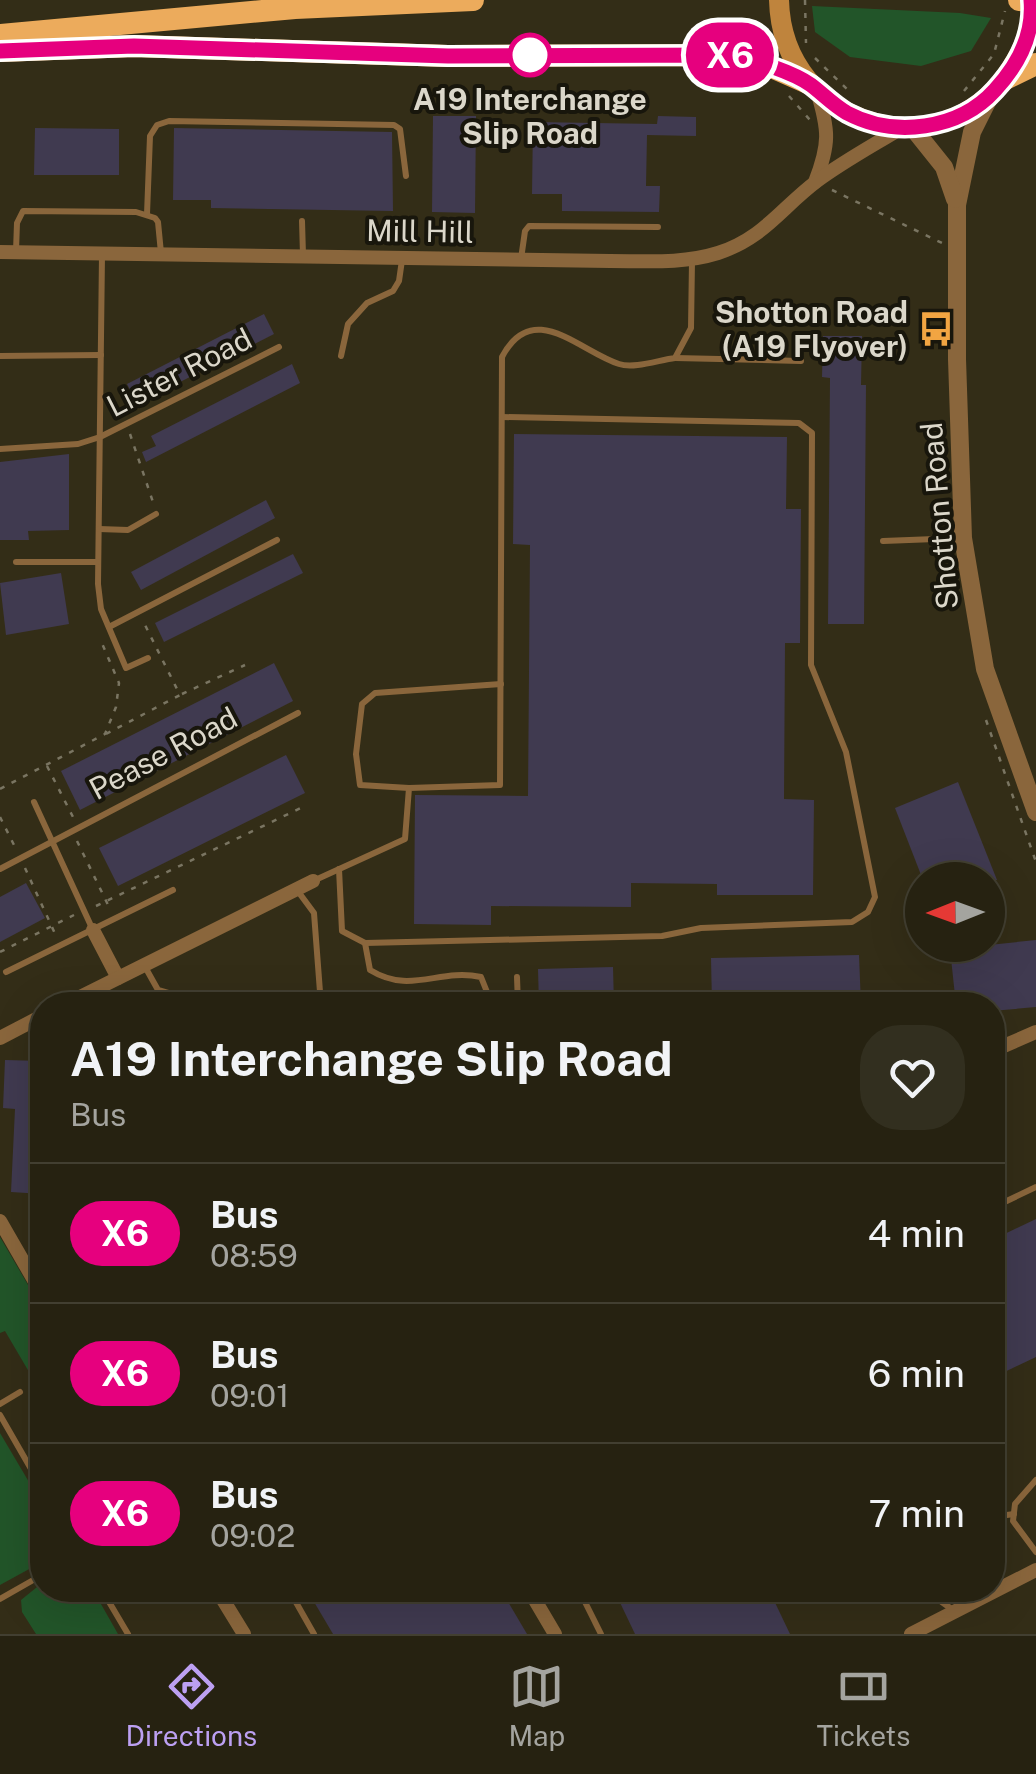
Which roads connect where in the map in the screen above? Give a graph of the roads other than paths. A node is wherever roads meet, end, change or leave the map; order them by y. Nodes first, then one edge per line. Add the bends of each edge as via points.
1 (473, 0) edge
2 (779, 0) edge
3 (1034, 0) edge
4 (1012, 1) edge
5 (0, 35) edge
6 (0, 51) edge
7 (1036, 64) edge
8 (813, 87) junction
9 (998, 87) junction
10 (907, 127) junction
11 (406, 176) dead end
12 (814, 183) junction
13 (957, 205) junction
14 (147, 214) junction
15 (302, 221) dead end
16 (658, 227) dead end
17 (8, 252) edge
18 (102, 254) junction
19 (161, 255) junction
20 (303, 257) junction
21 (402, 258) junction
22 (520, 260) junction
23 (692, 260) junction
24 (279, 347) dead end
25 (101, 355) junction
26 (0, 356) edge
27 (341, 356) dead end
28 (675, 358) junction
29 (800, 361) dead end
30 (502, 418) junction
31 (100, 437) junction
32 (0, 449) edge
33 (156, 514) road end
34 (99, 529) junction
35 (963, 538) junction
36 (277, 540) dead end
37 (883, 541) dead end
38 (16, 562) dead end
39 (98, 562) junction
40 (109, 627) junction
41 (148, 658) dead end
42 (500, 684) junction
43 (298, 712) dead end
44 (409, 788) junction
45 (34, 802) dead end
46 (1036, 812) edge
47 (52, 841) junction
48 (0, 869) edge
49 (339, 869) junction
50 (313, 881) joint
51 (296, 889) junction
52 (174, 890) dead end
53 (92, 930) junction
54 (364, 943) junction
55 (144, 964) junction
56 (6, 972) dead end
57 (118, 978) junction
58 (517, 978) dead end
59 (95, 989) junction
60 (89, 992) edge
61 (96, 992) edge
62 (165, 992) edge
63 (320, 992) edge
64 (487, 992) edge
65 (518, 992) edge
66 (30, 1022) edge
67 (1036, 1032) edge
68 (0, 1038) edge
69 (1005, 1045) edge
70 (1036, 1187) edge
71 (1005, 1202) edge
72 (0, 1222) edge
73 (30, 1273) edge
74 (20, 1392) dead end
75 (0, 1404) edge
76 (0, 1415) edge
77 (30, 1467) edge
78 (1036, 1480) edge
79 (1014, 1514) junction
80 (1005, 1515) edge
81 (1036, 1552) edge
82 (1036, 1570) edge
83 (30, 1582) edge
84 (1005, 1586) edge
85 (0, 1599) edge
86 (109, 1602) edge
87 (224, 1602) edge
88 (296, 1602) edge
89 (537, 1602) edge
90 (585, 1602) edge
91 (942, 1602) edge
92 (975, 1602) edge
93 (956, 1612) junction
94 (128, 1634) edge
95 (244, 1634) edge
96 (314, 1634) edge
97 (555, 1634) edge
98 (601, 1634) edge
99 (911, 1634) edge

1 - 5 highway via 296,8
2 - 8 main road via 786,42
3 - 4 highway, bridge
3 - 9 main road via 1024,47
6 - 8 highway via 134,46 448,56 733,55
7 - 9 highway
8 - 10 main road via 858,118
8 - 12 street, Mill Hill via 828,136
9 - 10 main road via 953,118
9 - 13 street, Shotton Road via 972,132
10 - 12 street, Mill Hill
10 - 13 street, Shotton Road via 944,166
11 - 14 lane via 394,124 169,121 150,136
12 - 23 street, Mill Hill via 752,238
13 - 35 street, Shotton Road
14 - 17 lane via 23,211
14 - 19 lane via 160,227
15 - 20 lane
16 - 22 lane via 529,226
17 - 18 street, Mill Hill
18 - 19 street, Mill Hill
18 - 25 lane, Lister Road
19 - 20 street, Mill Hill
20 - 21 street, Mill Hill
21 - 22 street, Mill Hill
21 - 27 lane via 393,291 367,303 348,324
22 - 23 street, Mill Hill
23 - 28 lane via 691,328
24 - 31 lane, Lister Road
25 - 26 lane
25 - 31 lane, Lister Road
28 - 29 lane
28 - 30 lane via 623,366 551,330 526,332 502,357
30 - 42 lane
30 - 54 lane via 799,424 812,433 810,665 846,752 876,896 852,922 701,928 662,936
31 - 32 lane
31 - 34 lane, Lister Road
33 - 34 lane via 128,530
34 - 39 lane, Lister Road
35 - 37 lane
35 - 46 street, Shotton Road via 984,668
36 - 40 lane
38 - 39 lane
39 - 40 lane, Lister Road
40 - 41 lane, Lister Road via 126,668
42 - 44 lane via 500,785
42 - 44 lane via 375,692 362,704 360,785
43 - 47 lane, Pease Road
44 - 49 lane via 405,839
45 - 47 lane
47 - 48 lane, Pease Road
47 - 53 lane
49 - 50 lane
49 - 54 lane via 342,932
50 - 51 street
51 - 55 street
51 - 63 lane via 314,913
52 - 53 lane
53 - 56 lane
53 - 57 street
54 - 64 lane via 370,970 388,981 464,973 481,976
55 - 57 street
55 - 62 lane
57 - 59 street
58 - 65 lane
59 - 60 street
59 - 61 lane
66 - 68 street
67 - 69 street
70 - 71 lane
72 - 73 street
74 - 75 lane
76 - 77 lane
78 - 79 lane via 1014,1504
79 - 80 lane
79 - 81 lane
82 - 84 street
83 - 85 lane
86 - 94 lane
87 - 95 street
88 - 96 lane
89 - 97 street
90 - 98 lane
91 - 93 lane
92 - 93 street
93 - 99 street

